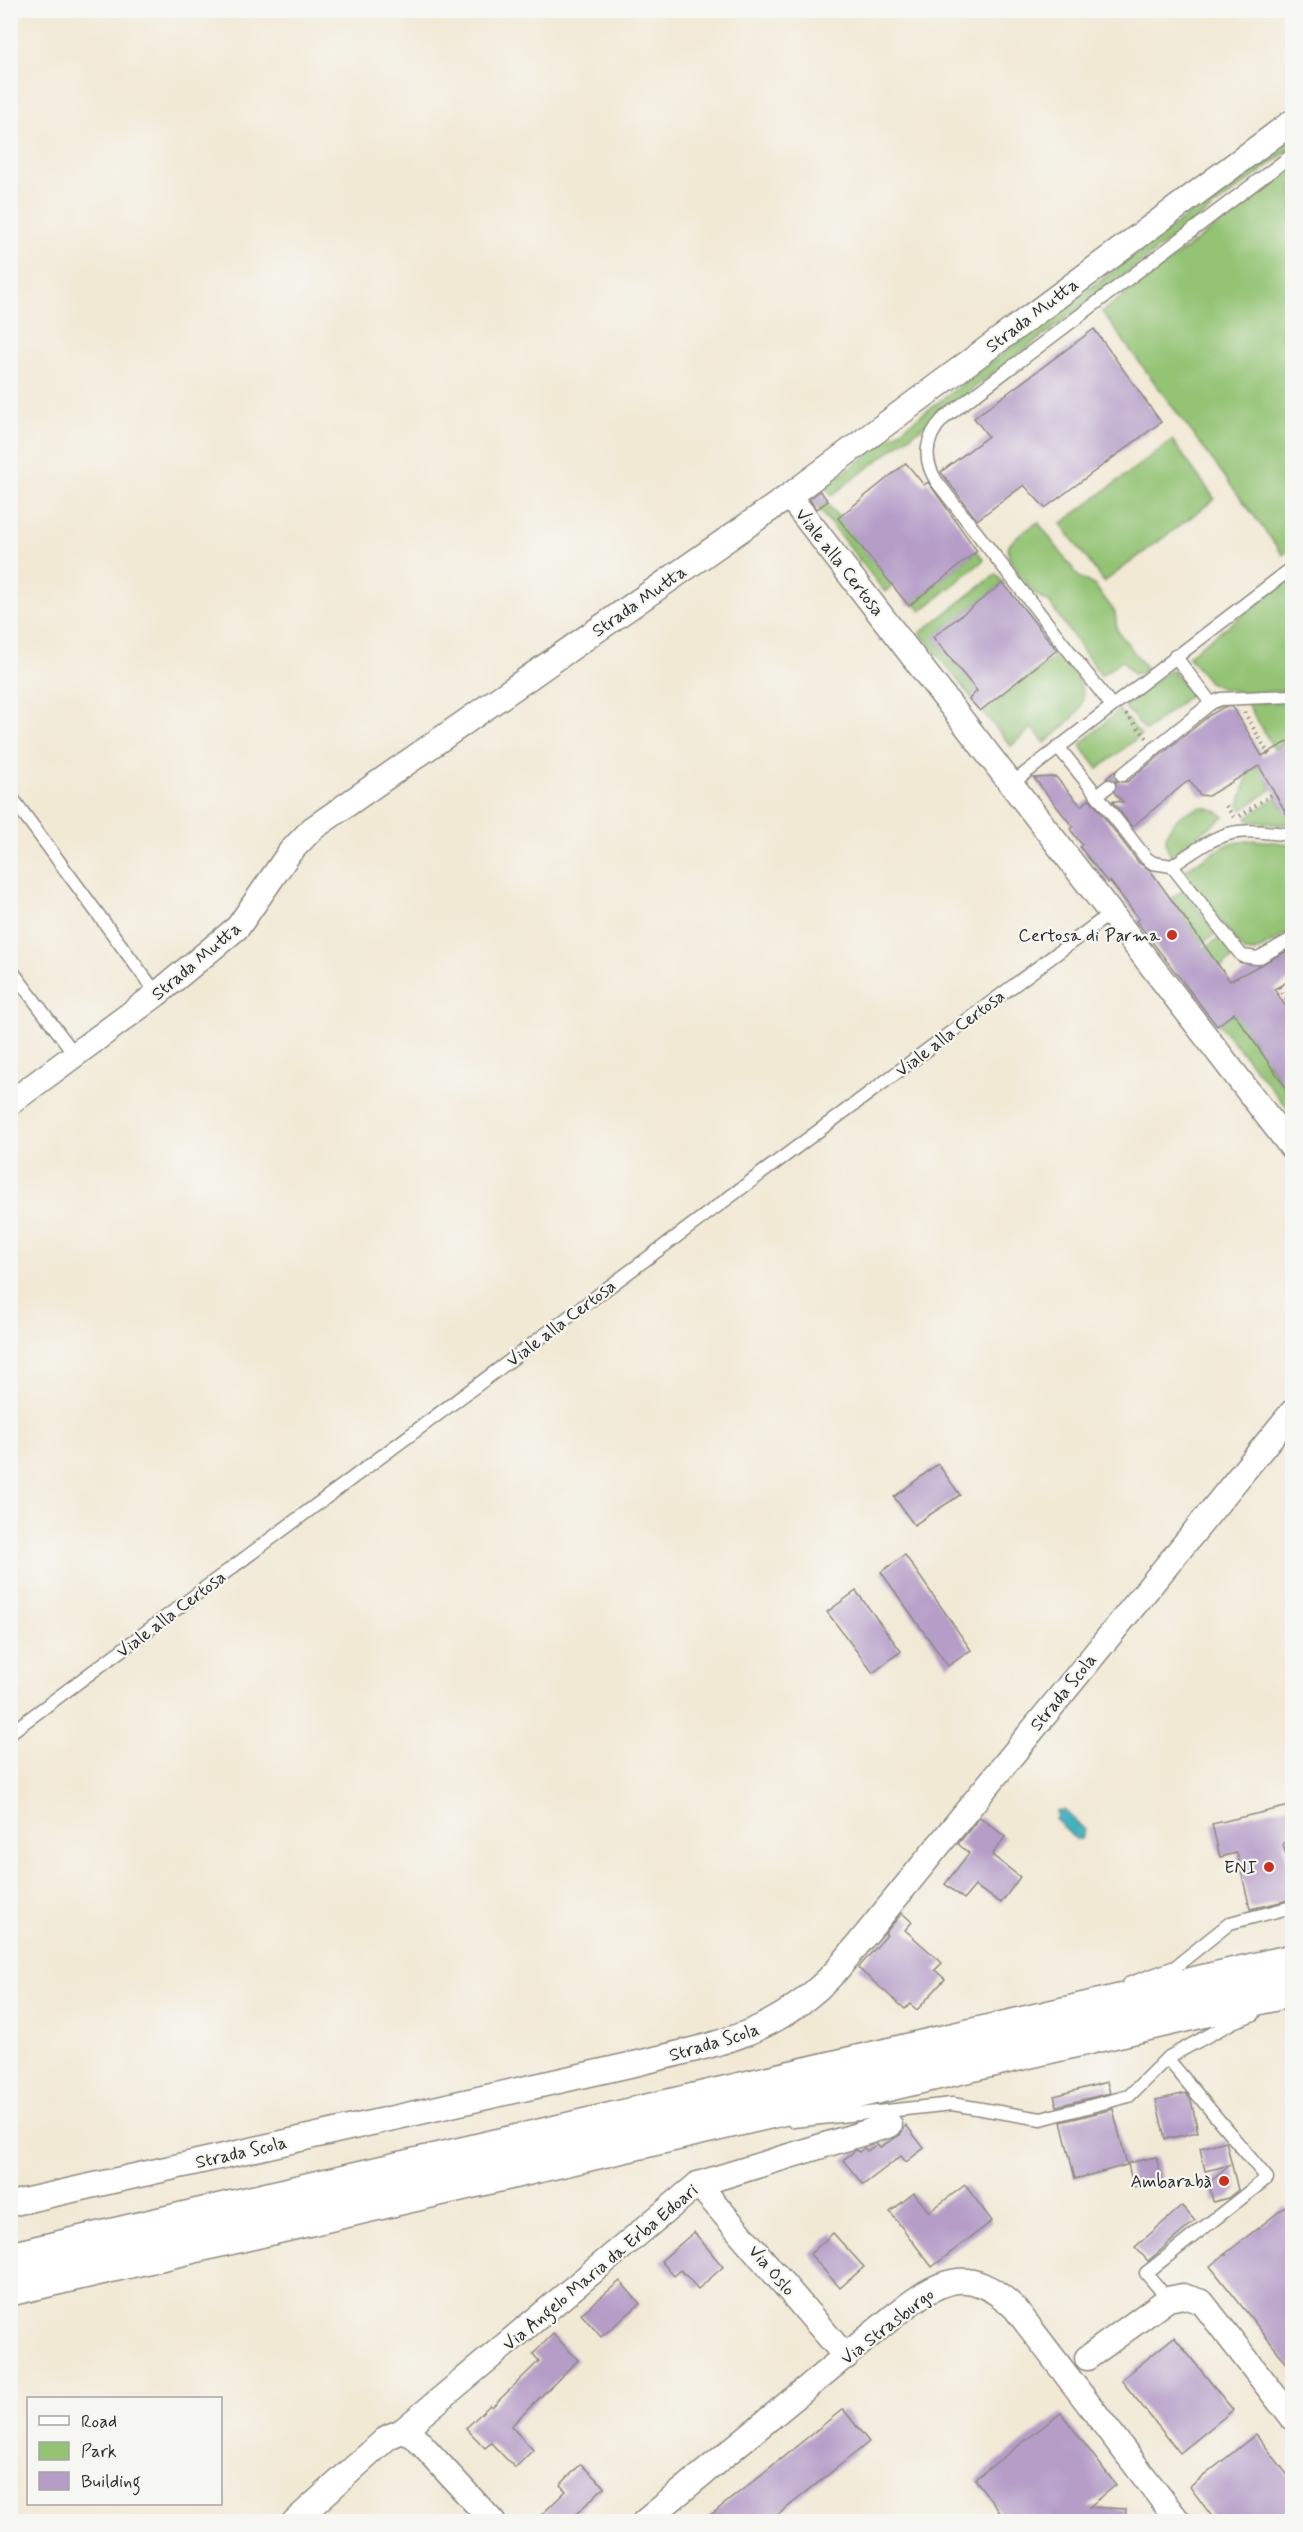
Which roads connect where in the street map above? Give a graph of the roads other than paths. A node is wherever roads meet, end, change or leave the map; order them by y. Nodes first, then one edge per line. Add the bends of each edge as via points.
1 (1293, 122) edge
2 (1293, 155) edge
3 (789, 496) junction
4 (1293, 568) edge
5 (1175, 656) junction
6 (1293, 696) edge
7 (1211, 703) junction
8 (1114, 704) junction
9 (1058, 747) junction
10 (1122, 775) dead end
11 (1011, 784) junction
12 (1109, 786) dead end
13 (10, 795) edge
14 (1097, 795) junction
15 (1293, 835) edge
16 (1172, 866) junction
17 (1111, 913) junction
18 (1293, 939) edge
19 (10, 968) edge
20 (156, 994) junction
21 (76, 1056) junction
22 (10, 1103) edge
23 (1293, 1148) edge
24 (1293, 1412) edge
25 (10, 1733) edge
26 (1293, 1907) edge
27 (1293, 1961) edge
28 (1293, 2002) edge
29 (1276, 2003) edge
30 (984, 2032) junction
31 (1167, 2058) junction
32 (890, 2126) dead end
33 (680, 2133) junction
34 (698, 2184) junction
35 (10, 2204) edge
36 (10, 2259) edge
37 (10, 2289) edge
38 (1168, 2299) junction
39 (1048, 2351) junction
40 (846, 2357) junction
41 (1087, 2358) junction
42 (1080, 2394) junction
43 (1293, 2418) edge
44 (408, 2434) junction
45 (294, 2522) edge
46 (493, 2522) edge
47 (644, 2522) edge
48 (1179, 2522) edge

1 - 3 street, Strada Mutta
2 - 8 lane via 945,418 931,434 928,464 937,482
3 - 11 street, Viale alla Certosa
3 - 20 street, Strada Mutta via 312,829 290,852 238,927
4 - 5 lane
5 - 7 lane
5 - 8 lane
6 - 7 lane
7 - 10 lane
8 - 9 lane
9 - 11 lane
9 - 14 lane
11 - 17 street, Viale alla Certosa
12 - 14 lane
13 - 20 lane
14 - 16 lane via 1148,860
15 - 16 lane via 1235,825
16 - 18 lane via 1242,956 1258,958
17 - 23 street, Viale alla Certosa
17 - 25 lane, Viale alla Certosa
19 - 21 lane
20 - 21 street, Strada Mutta
21 - 22 street, Strada Mutta
24 - 35 street, Strada Scola via 843,1963 811,1996 780,2019 741,2036 654,2059
26 - 30 lane via 1230,1923 1175,1967
27 - 30 highway
28 - 29 lane
29 - 31 lane
29 - 33 highway
30 - 36 highway
31 - 33 lane via 1129,2096 1041,2119 952,2104
31 - 38 lane via 1267,2178 1146,2273
32 - 34 street, Via Angelo Maria da Erba Edoari
33 - 37 highway
34 - 40 street, Via Oslo
34 - 44 street, Via Angelo Maria da Erba Edoari
38 - 41 street
38 - 43 street via 1183,2296 1202,2302
39 - 40 street, Via Strasburgo via 998,2292 972,2282 952,2282 930,2288
39 - 41 street
39 - 42 street, Via Strasburgo
40 - 47 street, Via Strasburgo
41 - 42 street
42 - 48 street, Via Strasburgo
44 - 45 street, Via Angelo Maria da Erba Edoari via 388,2437
44 - 46 street

